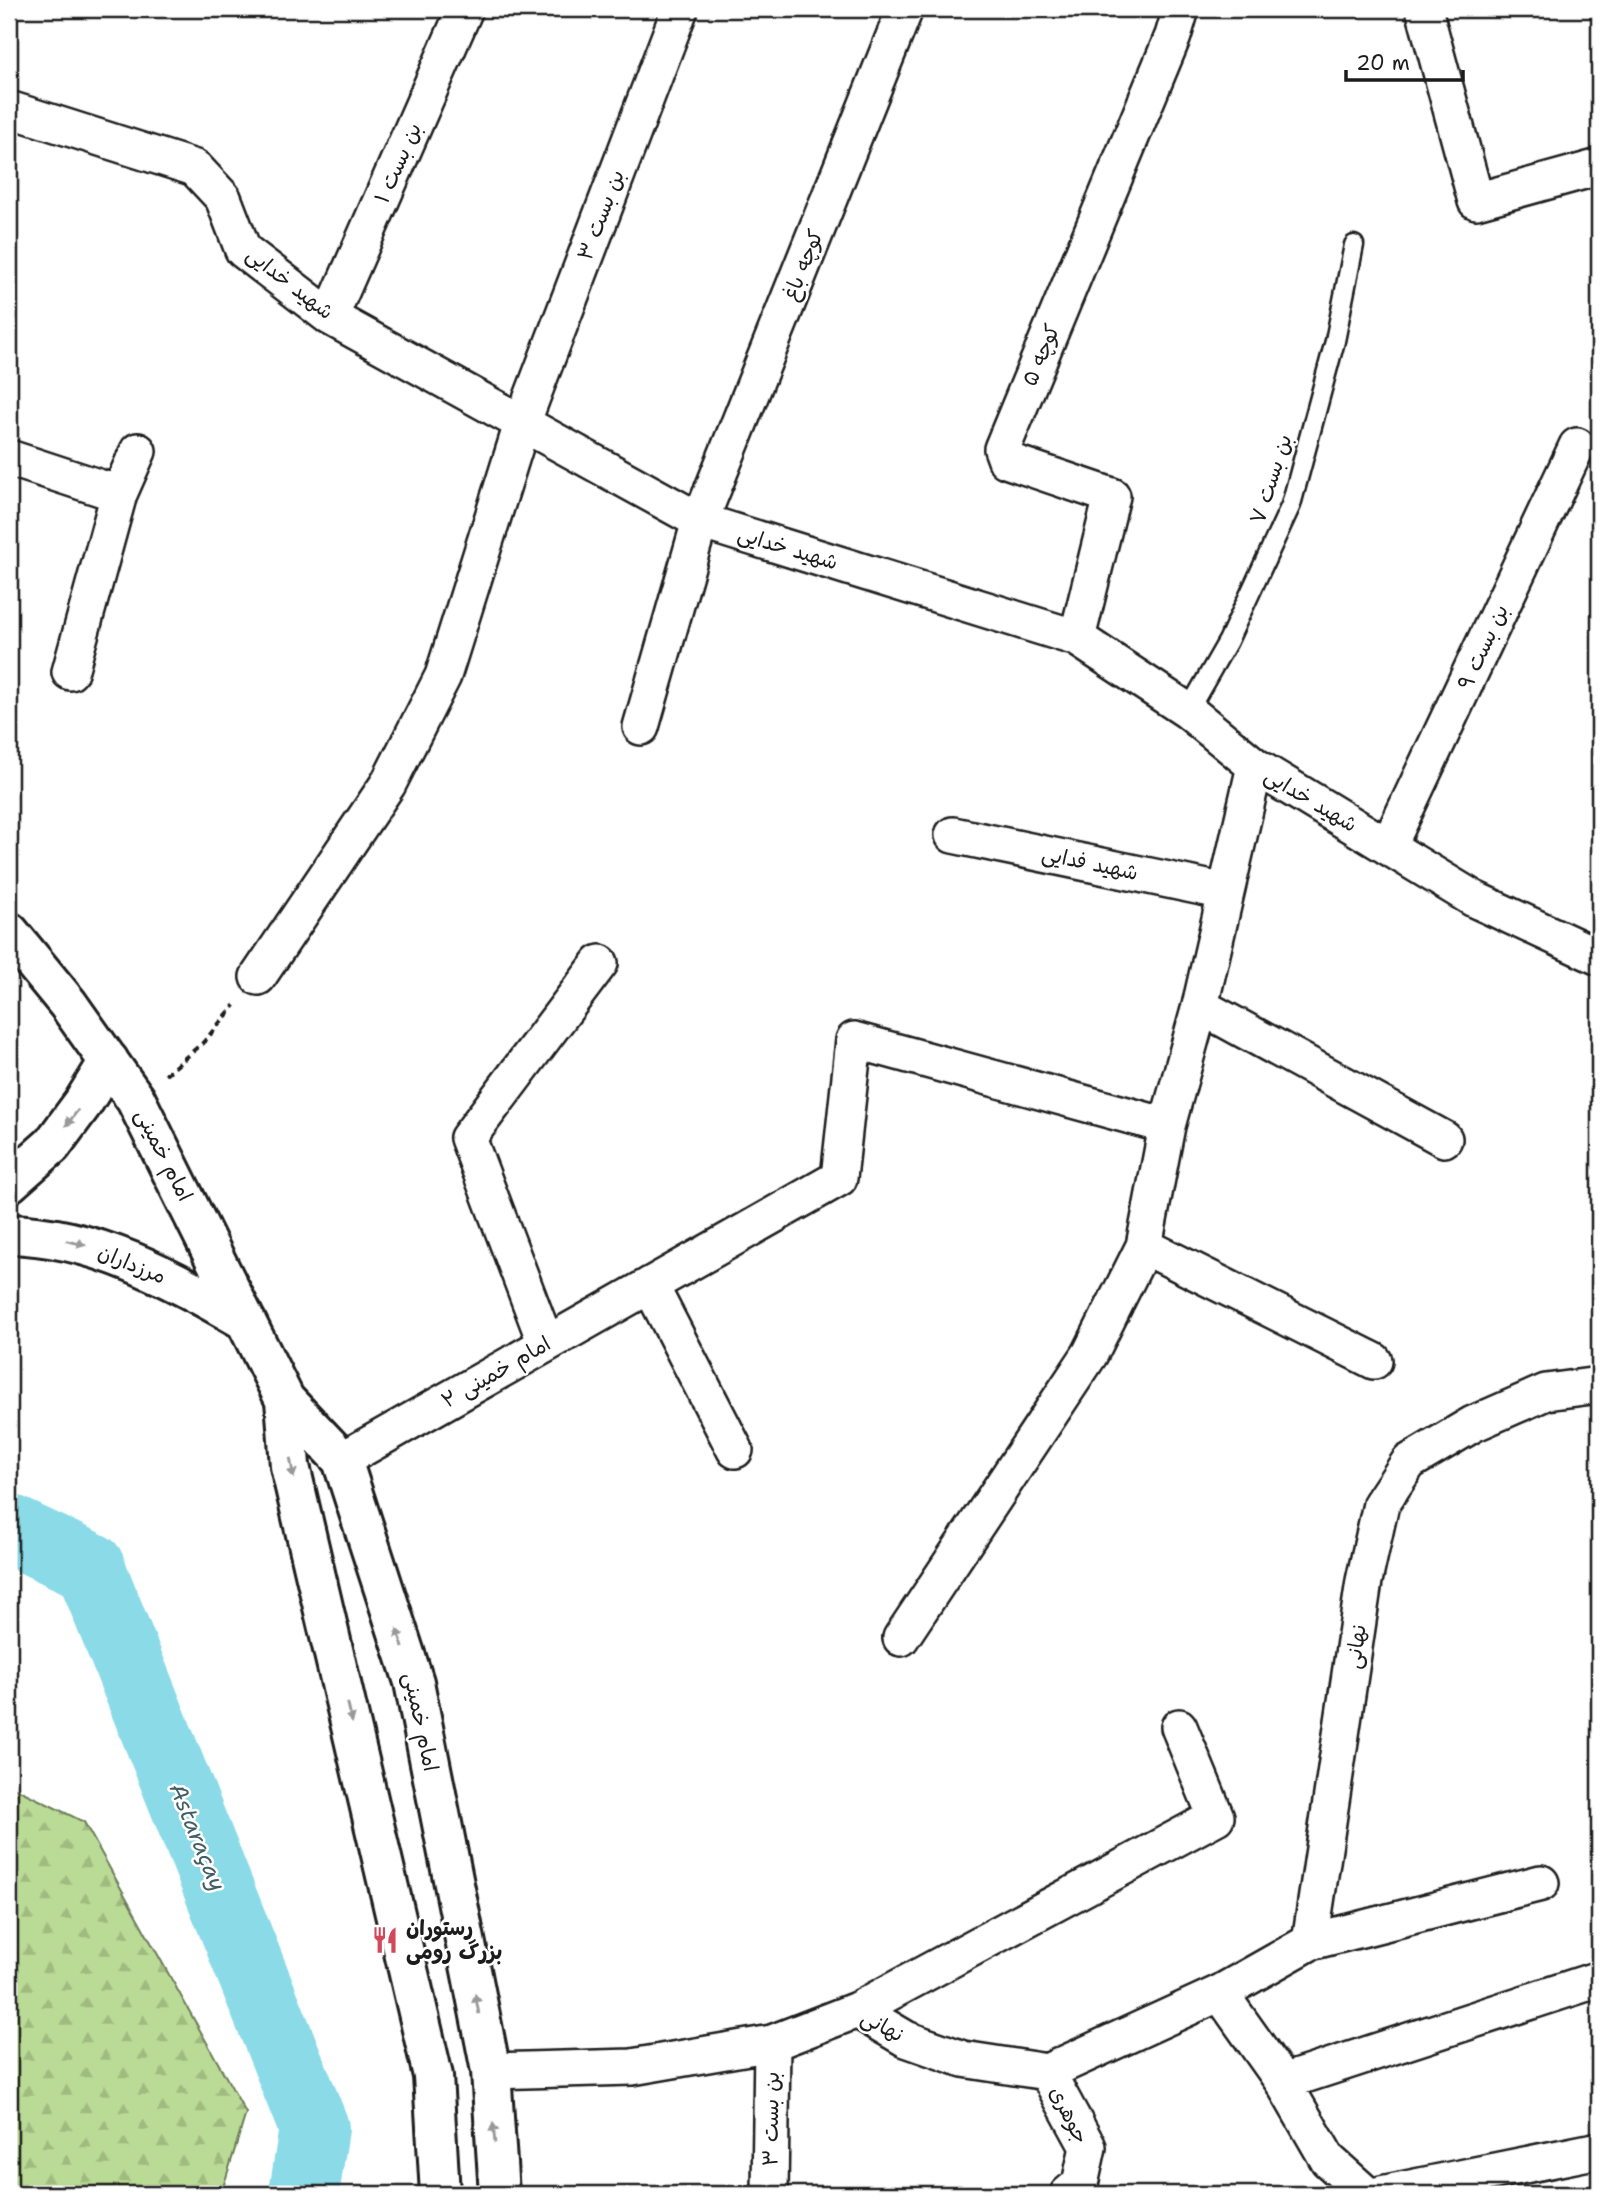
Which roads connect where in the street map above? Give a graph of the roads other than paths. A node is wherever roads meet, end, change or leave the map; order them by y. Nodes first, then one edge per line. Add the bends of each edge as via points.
1 (465, 9) edge
2 (680, 9) edge
3 (905, 9) edge
4 (1181, 9) edge
5 (1424, 9) edge
6 (9, 110) edge
7 (1599, 167) edge
8 (1354, 245) dead end
9 (331, 317) junction
10 (523, 421) junction
11 (1577, 446) dead end
12 (138, 451) dead end
13 (9, 458) edge
14 (119, 494) junction
15 (700, 521) junction
16 (1077, 638) junction
17 (70, 671) dead end
18 (1188, 711) junction
19 (641, 727) dead end
20 (1255, 766) junction
21 (953, 835) dead end
22 (1388, 847) junction
23 (1226, 892) junction
24 (9, 932) edge
25 (1599, 957) edge
26 (600, 963) dead end
27 (258, 977) road end
28 (1200, 1006) junction
29 (109, 1060) junction
30 (1167, 1126) junction
31 (1444, 1139) dead end
32 (9, 1183) edge
33 (9, 1234) edge
34 (1144, 1246) junction
35 (650, 1285) junction
36 (246, 1321) junction
37 (545, 1344) junction
38 (1374, 1361) dead end
39 (1591, 1393) edge
40 (285, 1400) junction
41 (735, 1450) dead end
42 (342, 1460) junction
43 (901, 1639) dead end
44 (1179, 1727) dead end
45 (1541, 1883) dead end
46 (1310, 1942) junction
47 (1599, 1979) edge
48 (1220, 1993) junction
49 (857, 2010) junction
50 (772, 2043) junction
51 (491, 2071) junction
52 (1047, 2072) junction
53 (433, 2076) junction
54 (1283, 2082) junction
55 (1599, 2150) edge
56 (440, 2194) edge
57 (499, 2194) edge
58 (770, 2194) edge
59 (1068, 2194) edge
60 (1366, 2194) edge
61 (1381, 2194) edge

1 - 9 street, بن بست ۱
2 - 10 street, بن بست ۳
3 - 15 street, کوچه باغ
4 - 16 street, کوچه ۵ via 1002,449 1006,460 1112,496
5 - 7 street via 1476,201
6 - 9 street, شهید خدایی via 195,168 223,198 243,250
8 - 18 lane, بن بست ۷ via 1335,341 1291,505 1228,641
9 - 10 street, شهید خدایی
10 - 15 street, شهید خدایی
10 - 27 street, بن بست ۳ via 443,676 388,784
11 - 22 street, بن بست ۹
12 - 14 street
13 - 14 street
14 - 17 street
15 - 16 street, شهید خدایی
15 - 19 street, کوچه باغ
16 - 18 street, شهید خدایی
18 - 20 street, شهید خدایی
20 - 22 street, شهید خدایی
20 - 23 street
21 - 23 street, شهید فدایی
22 - 25 street, شهید خدایی via 1474,899
23 - 28 street
24 - 29 street, امام خمینی
26 - 37 street via 468,1138
28 - 30 street
28 - 31 street
29 -> 32 street via 52,1145
29 - 36 street, امام خمینی via 136,1100
30 - 34 street
30 - 35 street, امام خمینی ۲ via 854,1040 839,1178
33 -> 36 street, مرزداران via 41,1235 145,1265
34 - 38 street
34 - 43 street via 1090,1354
35 - 37 street, امام خمینی ۲
35 - 41 street
36 - 40 street, امام خمینی
37 - 42 street, امام خمینی ۲
39 - 46 street, نهانی via 1546,1392 1485,1418 1409,1462 1381,1504 1364,1581
40 - 42 street, امام خمینی
40 -> 53 street, امام خمینی via 290,1466
51 -> 42 street, امام خمینی via 414,1682
44 - 49 street via 1216,1817
45 - 46 street
46 - 48 street
47 - 54 street
48 - 52 street
48 - 54 street
49 - 50 street, نهانی
49 - 52 street, نهانی via 905,2039 963,2059
50 - 51 street, نهانی via 632,2067
50 - 58 street, بن بست ۳
51 - 53 street
57 -> 51 street, امام خمینی
52 - 59 street, جوهری via 1088,2147 1080,2184
53 - 56 street, امام خمینی
54 - 60 street via 1328,2160
55 - 61 street

